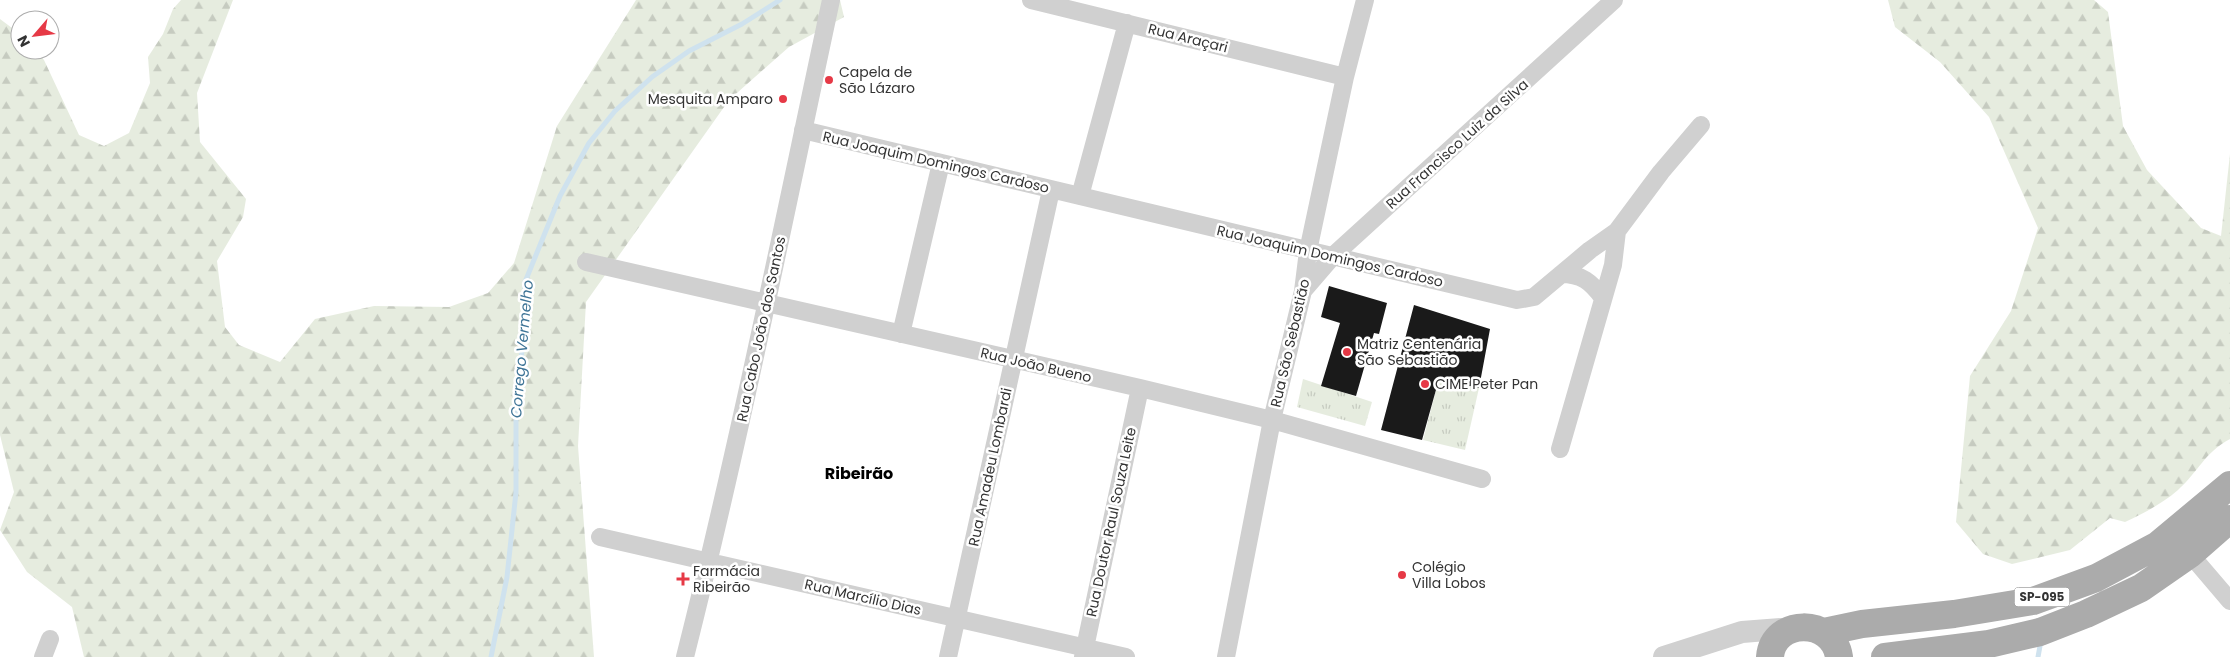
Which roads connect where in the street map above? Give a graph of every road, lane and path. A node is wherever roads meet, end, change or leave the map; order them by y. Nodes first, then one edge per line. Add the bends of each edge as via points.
1 (831, 0) edge
2 (1031, 0) edge
3 (1365, 0) edge
4 (1614, 0) edge
5 (1127, 23) junction
6 (1344, 77) junction
7 (1701, 124) dead end
8 (803, 130) junction
9 (941, 163) junction
10 (1051, 190) junction
11 (1080, 196) junction
12 (1618, 231) junction
13 (1308, 251) junction
14 (1334, 255) junction
15 (586, 262) dead end
16 (1561, 274) junction
17 (1303, 291) junction
18 (1604, 298) junction
19 (768, 304) junction
20 (901, 334) junction
21 (1014, 360) junction
22 (1140, 388) junction
23 (1272, 420) junction
24 (1560, 449) dead end
25 (1482, 479) dead end
26 (2230, 485) edge
27 (2230, 519) edge
28 (600, 537) dead end
29 (2190, 554) junction
30 (709, 562) junction
31 (2230, 601) edge
32 (956, 618) junction
33 (1794, 628) junction
34 (1824, 632) junction
35 (50, 639) dead end
36 (1084, 652) edge
37 (43, 657) edge
38 (685, 657) edge
39 (948, 657) edge
40 (1126, 657) edge
41 (1226, 657) edge
42 (1664, 657) edge
43 (1770, 657) edge
44 (1839, 657) edge
45 (1885, 657) edge

1 - 8 street, Rua Cabo João dos Santos
2 - 5 street, Rua Araçari
3 - 6 street, Rua São Sebastião
4 - 14 street, Rua Francisco Luiz da Silva
5 - 6 street, Rua Araçari
5 - 11 street
6 - 13 street, Rua São Sebastião
7 - 12 street
8 - 9 street, Rua Joaquim Domingos Cardoso
8 - 19 street, Rua Cabo João dos Santos
9 - 10 street, Rua Joaquim Domingos Cardoso
9 - 20 street
10 - 11 street, Rua Joaquim Domingos Cardoso
10 - 21 street, Rua Amadeu Lombardi
11 - 13 street, Rua Joaquim Domingos Cardoso
12 - 16 street, Rua Joaquim Domingos Cardoso
12 - 18 street
13 - 14 street, Rua Joaquim Domingos Cardoso
13 - 17 street, Rua São Sebastião
14 - 16 street, Rua Joaquim Domingos Cardoso via 1517,300 1534,297
14 - 17 street, Rua Francisco Luiz da Silva
15 - 19 street, Rua João Bueno
16 - 18 street via 1582,277
17 - 23 street, Rua São Sebastião
18 - 24 street
19 - 20 street, Rua João Bueno
19 - 30 street, Rua Cabo João dos Santos
20 - 21 street, Rua João Bueno
21 - 22 street, Rua João Bueno
21 - 32 street, Rua Amadeu Lombardi
22 - 23 street, Rua João Bueno
22 - 36 street, Rua Doutor Raul Souza Leite
23 - 25 street, Rua João Bueno
23 - 41 street, Rua São Sebastião
26 - 34 main road, SP-095 via 2158,545 2096,578 2033,601
27 - 29 main road, SP-095
28 - 30 street, Rua Marcílio Dias
29 - 31 street
29 - 45 main road, SP-095 via 2141,588 2040,632 1989,644
30 - 32 street, Rua Marcílio Dias
30 - 38 street, Rua Cabo João dos Santos
32 - 36 street, Rua Marcílio Dias
32 - 39 street, Rua Amadeu Lombardi
33 - 34 main road, SP-095 via 1811,627
33 - 42 street via 1742,632
33 - 43 main road via 1778,638
34 - 44 main road via 1834,642
35 - 37 street
36 - 40 street, Rua Marcílio Dias

